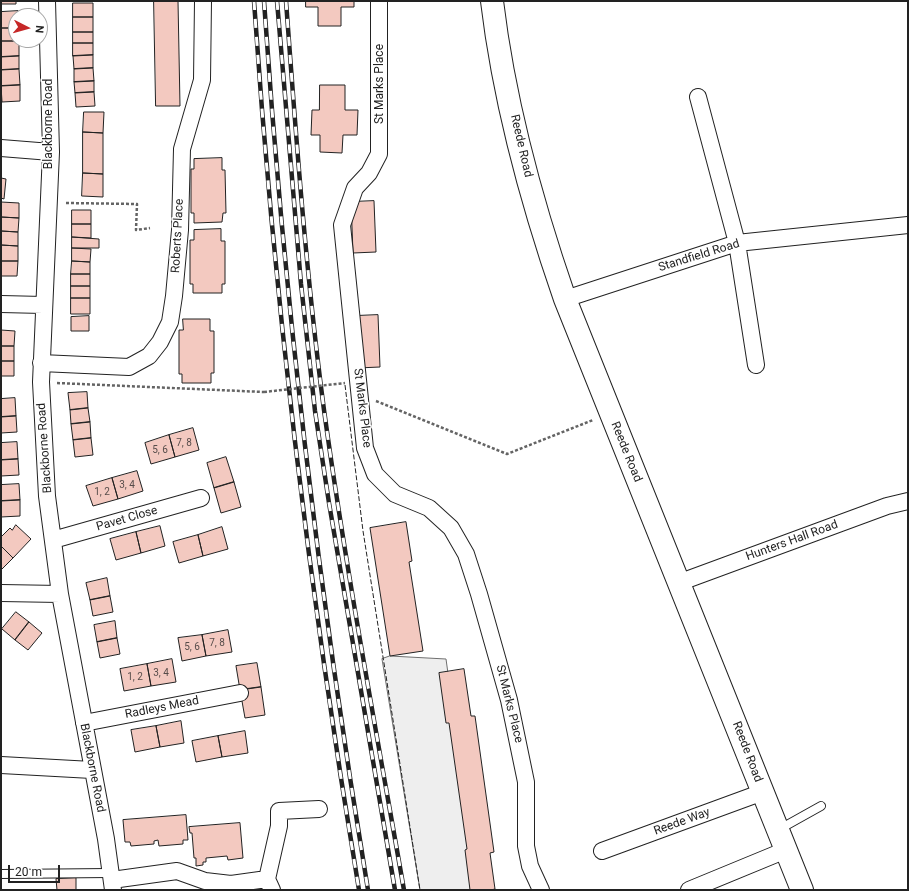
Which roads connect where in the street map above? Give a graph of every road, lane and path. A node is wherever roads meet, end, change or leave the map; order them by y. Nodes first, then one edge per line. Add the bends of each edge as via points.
1 (47, 1) edge
2 (204, 1) edge
3 (379, 1) edge
4 (492, 1) edge
5 (698, 97) dead end
6 (1, 148) edge
7 (50, 152) junction
8 (47, 203) junction
9 (908, 225) edge
10 (150, 228) dead end
11 (737, 243) junction
12 (565, 299) junction
13 (1, 304) edge
14 (43, 305) junction
15 (41, 363) junction
16 (756, 365) dead end
17 (41, 382) junction
18 (360, 395) junction
19 (611, 413) junction
20 (201, 498) dead end
21 (908, 501) edge
22 (53, 540) junction
23 (678, 583) junction
24 (1, 592) edge
25 (60, 594) junction
26 (240, 693) dead end
27 (84, 723) junction
28 (1, 765) edge
29 (92, 770) junction
30 (763, 792) junction
31 (821, 806) dead end
32 (319, 809) dead end
33 (777, 830) junction
34 (786, 850) junction
35 (602, 851) dead end
36 (1, 874) edge
37 (112, 881) edge
38 (269, 885) edge
39 (541, 890) edge
40 (689, 890) edge
41 (802, 890) edge

1 - 7 street, Blackborne Road
2 - 15 street, Roberts Place via 202,80 182,149 180,230 170,322 160,342 149,356 128,367
3 - 18 street, St Marks Place via 379,154 369,174 355,188 342,225
4 - 12 street, Reede Road via 520,147 546,243
5 - 11 street
6 - 7 street
7 - 8 street, Blackborne Road
8 - 10 path via 137,204 136,230
8 - 14 street, Blackborne Road
9 - 11 street, Standfield Road
11 - 12 street, Standfield Road
11 - 16 street
12 - 19 street, Reede Road
13 - 14 street
14 - 15 street, Blackborne Road
15 - 17 street, Blackborne Road
17 - 18 path, bridge via 264,392 345,383
17 - 22 street, Blackborne Road
18 - 19 path via 508,454
18 - 39 street, St Marks Place via 365,448 375,474 395,494 429,508 450,528 466,554 510,700 526,782 526,846 530,866
19 - 23 street, Reede Road
20 - 22 street, Pavet Close
21 - 23 street, Hunters Hall Road via 887,506
22 - 25 street, Blackborne Road
23 - 30 street, Reede Road
24 - 25 street
25 - 27 street, Blackborne Road
26 - 27 street, Radleys Mead
27 - 29 street, Blackborne Road
28 - 29 street
29 - 37 street, Blackborne Road
30 - 33 street, Reede Road
30 - 35 street, Reede Way
31 - 33 lane
32 - 38 street via 279,811 279,826
33 - 34 street, Reede Road
34 - 40 street
34 - 41 street, Reede Road
36 - 37 lane
37 - 38 street via 177,871 205,881

